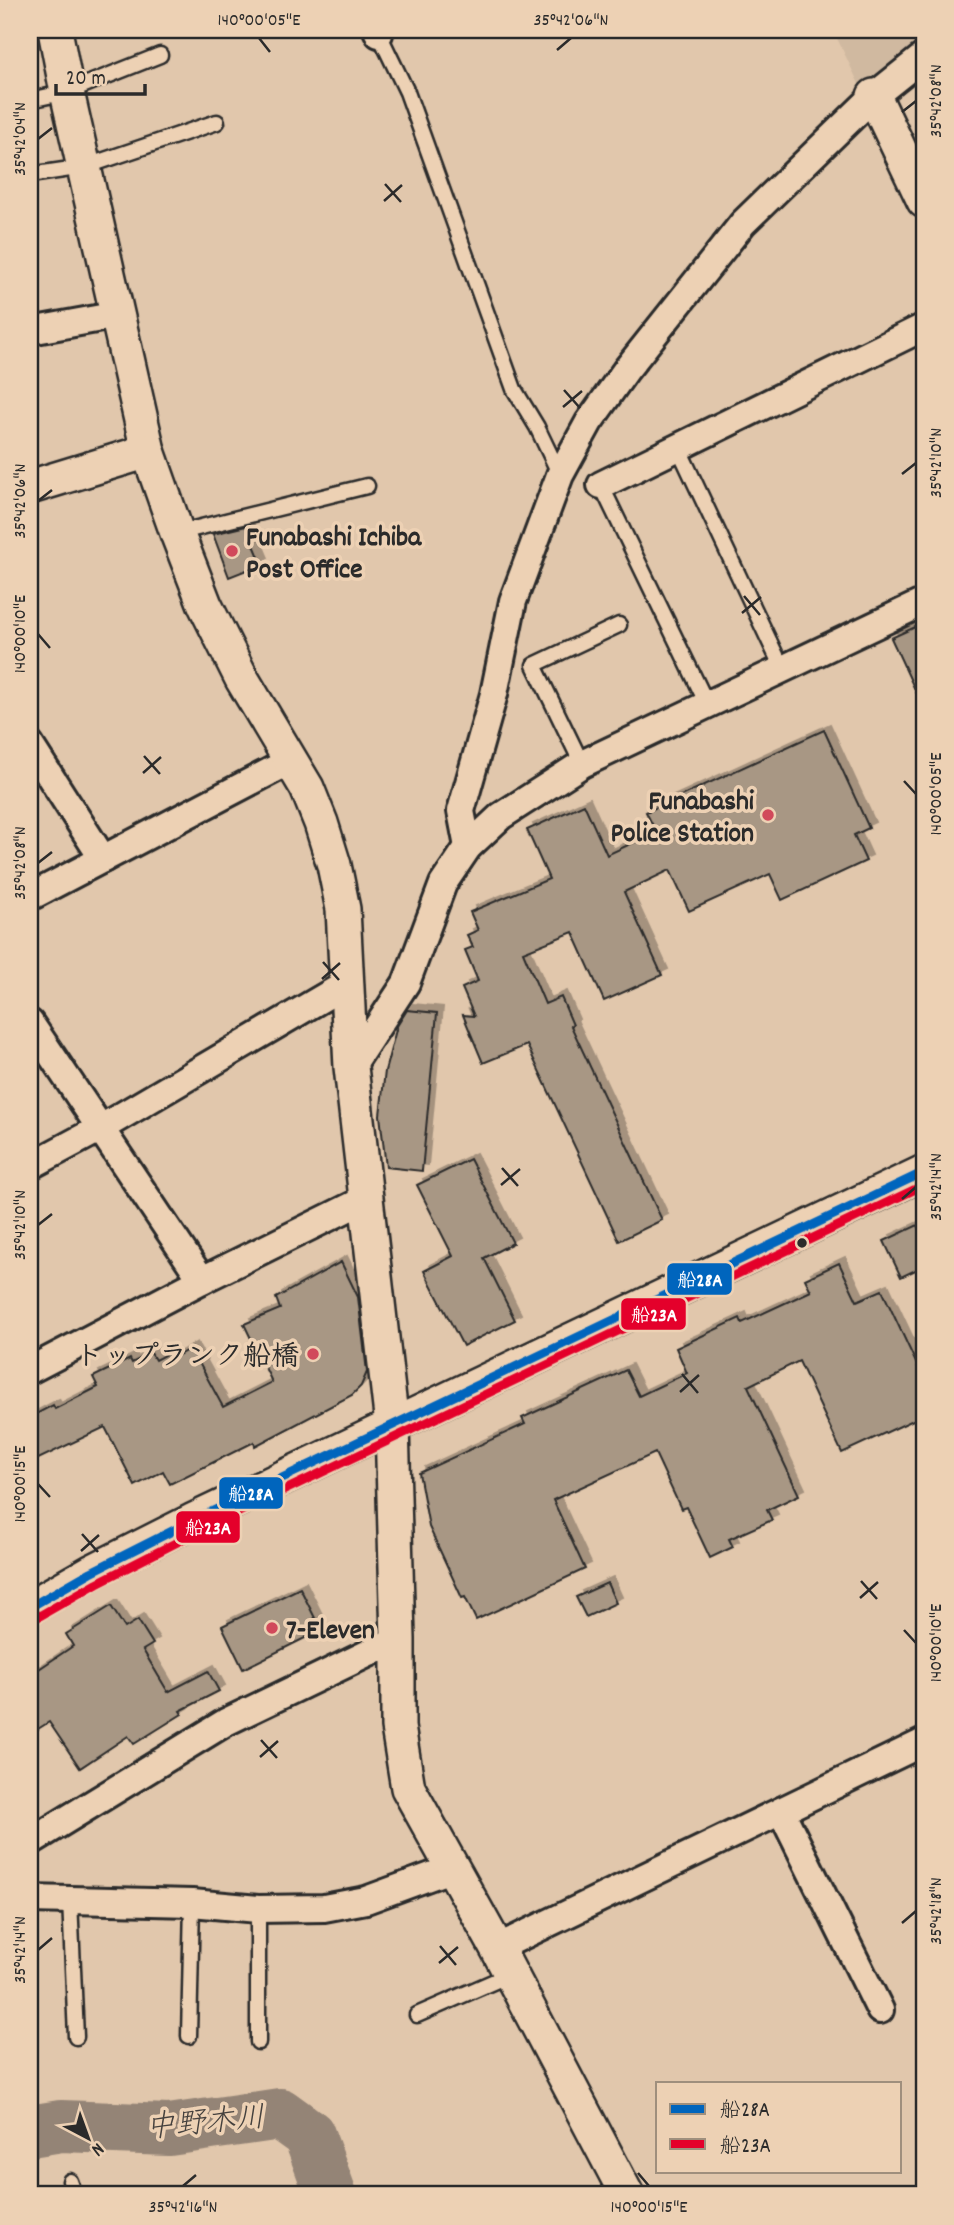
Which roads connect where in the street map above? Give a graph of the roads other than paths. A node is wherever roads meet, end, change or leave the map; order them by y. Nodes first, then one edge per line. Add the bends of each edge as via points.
1 (55, 30) edge
2 (378, 32) edge
3 (160, 55) dead end
4 (924, 56) edge
5 (67, 92) junction
6 (874, 96) junction
7 (30, 100) edge
8 (217, 122) dead end
9 (84, 167) junction
10 (30, 175) edge
11 (924, 201) edge
12 (118, 315) junction
13 (924, 327) edge
14 (30, 331) edge
15 (678, 447) junction
16 (148, 451) junction
17 (560, 475) junction
18 (601, 485) joint
19 (367, 486) dead end
20 (30, 488) edge
21 (177, 533) junction
22 (924, 602) edge
23 (619, 625) dead end
24 (782, 668) junction
25 (707, 704) junction
26 (30, 745) edge
27 (292, 760) junction
28 (582, 764) junction
29 (467, 847) junction
30 (103, 859) junction
31 (30, 897) edge
32 (348, 983) junction
33 (30, 1023) edge
34 (351, 1067) junction
35 (101, 1128) junction
36 (30, 1166) edge
37 (924, 1172) edge
38 (366, 1199) junction
39 (202, 1280) junction
40 (30, 1370) edge
41 (392, 1425) junction
42 (30, 1606) edge
43 (398, 1639) junction
44 (924, 1742) edge
45 (781, 1811) junction
46 (30, 1842) edge
47 (453, 1868) junction
48 (30, 1899) edge
49 (70, 1900) junction
50 (192, 1903) junction
51 (258, 1909) junction
52 (504, 1961) junction
53 (880, 2010) dead end
54 (417, 2015) dead end
55 (189, 2036) dead end
56 (76, 2037) dead end
57 (258, 2042) dead end
58 (70, 2180) dead end
59 (75, 2195) edge
60 (627, 2195) edge

1 - 5 street
2 - 17 lane via 407,92 514,389
3 - 5 lane
4 - 6 street
5 - 7 lane
5 - 9 street
6 - 11 street
6 - 17 street via 743,223 626,370 589,422
8 - 9 lane
9 - 10 lane
9 - 12 street
12 - 14 street
12 - 16 street
13 - 15 street
15 - 18 street
15 - 24 lane
16 - 20 street
16 - 21 street
17 - 29 street via 513,601 494,694 461,811
18 - 25 lane
19 - 21 lane
21 - 27 street via 205,605 242,679
22 - 24 street
23 - 28 lane via 534,665
24 - 25 street
25 - 28 street
26 - 30 street
27 - 30 street
27 - 32 street via 317,811 334,865 343,909
28 - 29 street via 501,816
29 - 34 street via 443,884 406,983
30 - 31 street
32 - 34 street
32 - 35 street
33 - 35 street
34 - 38 street
35 - 36 street
35 - 39 street
37 - 41 street
38 - 39 street
38 - 41 street
39 - 40 street
41 - 42 street
41 - 43 street
43 - 46 street via 226,1722
43 - 47 street via 398,1727 408,1788
44 - 45 street
45 - 52 street
45 - 53 street
47 - 51 street via 366,1900 324,1908
47 - 52 street
48 - 49 street
49 - 50 street
49 - 56 lane
50 - 51 street
50 - 55 lane
51 - 57 lane
52 - 54 lane
52 - 60 street
58 - 59 lane

